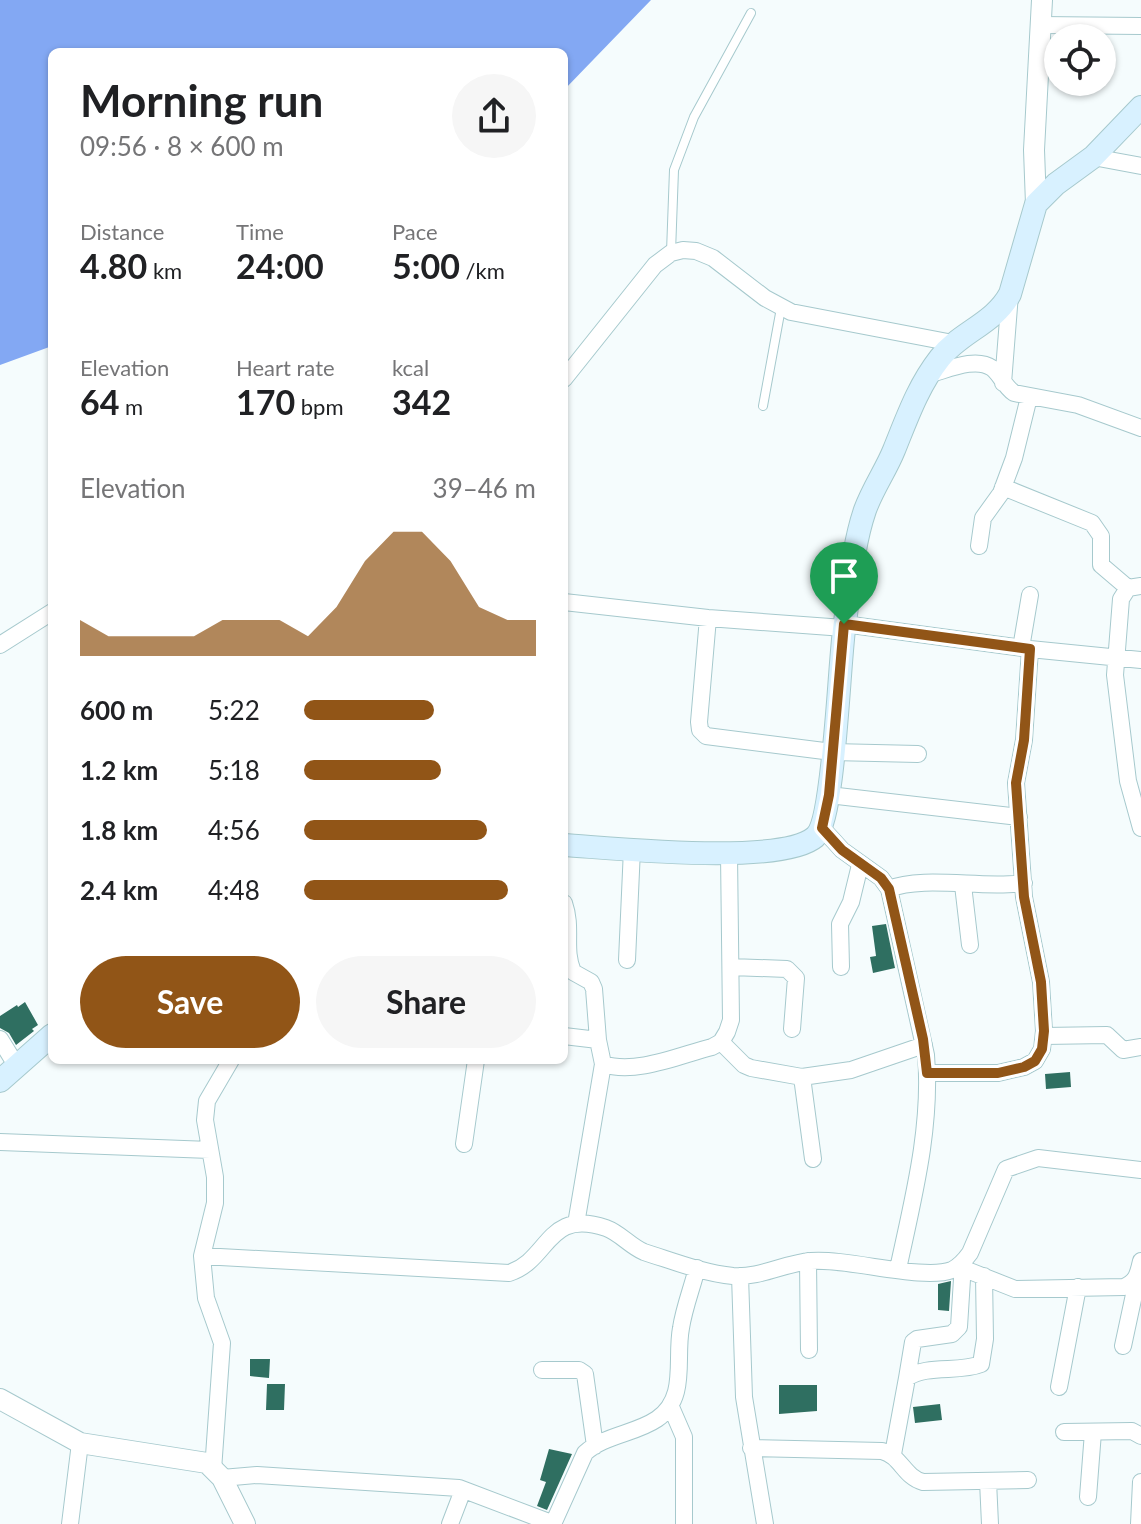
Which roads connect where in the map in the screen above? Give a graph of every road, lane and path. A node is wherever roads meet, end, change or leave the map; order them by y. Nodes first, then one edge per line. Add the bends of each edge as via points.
1 (1042, 0) edge
2 (751, 13) dead end
3 (1040, 25) junction
4 (1141, 26) edge
5 (1141, 107) edge
6 (1093, 157) junction
7 (1141, 166) edge
8 (1036, 204) junction
9 (671, 253) junction
10 (1010, 294) junction
11 (781, 308) junction
12 (953, 343) junction
13 (568, 374) edge
14 (927, 375) junction
15 (1003, 383) junction
16 (1029, 397) junction
17 (763, 406) dead end
18 (1141, 428) edge
19 (1003, 487) junction
20 (979, 546) dead end
21 (1134, 587) edge
22 (1030, 595) dead end
23 (568, 602) edge
24 (48, 615) edge
25 (708, 618) junction
26 (844, 626) junction
27 (0, 645) edge
28 (1025, 648) junction
29 (1115, 657) junction
30 (1141, 660) edge
31 (832, 752) junction
32 (918, 754) dead end
33 (829, 795) junction
34 (1019, 817) junction
35 (822, 828) junction
36 (1141, 828) edge
37 (568, 845) edge
38 (632, 849) junction
39 (729, 854) junction
40 (860, 865) junction
41 (1024, 883) junction
42 (963, 885) junction
43 (889, 889) junction
44 (568, 920) edge
45 (970, 945) dead end
46 (568, 947) edge
47 (568, 959) edge
48 (627, 960) dead end
49 (731, 967) junction
50 (841, 967) dead end
51 (792, 1029) dead end
52 (568, 1036) edge
53 (1044, 1036) junction
54 (48, 1038) edge
55 (0, 1039) edge
56 (598, 1040) junction
57 (721, 1042) junction
58 (924, 1045) junction
59 (1141, 1047) edge
60 (229, 1064) edge
61 (475, 1064) edge
62 (603, 1064) junction
63 (8, 1073) edge
64 (927, 1073) junction
65 (802, 1077) junction
66 (0, 1142) edge
67 (464, 1144) dead end
68 (210, 1150) junction
69 (813, 1159) dead end
70 (1141, 1170) edge
71 (576, 1224) junction
72 (202, 1256) junction
73 (808, 1261) junction
74 (962, 1265) junction
75 (697, 1268) junction
76 (898, 1269) junction
77 (1139, 1269) edge
78 (740, 1276) junction
79 (984, 1276) junction
80 (1078, 1287) junction
81 (1123, 1346) dead end
82 (809, 1350) dead end
83 (542, 1370) dead end
84 (907, 1378) junction
85 (1059, 1387) dead end
86 (0, 1399) edge
87 (671, 1407) junction
88 (1064, 1432) dead end
89 (1093, 1432) junction
90 (1141, 1436) edge
91 (80, 1443) junction
92 (595, 1446) junction
93 (751, 1448) junction
94 (893, 1454) junction
95 (218, 1474) junction
96 (1028, 1480) dead end
97 (988, 1481) junction
98 (1141, 1482) edge
99 (463, 1490) junction
100 (1088, 1497) dead end
101 (1140, 1523) edge
102 (70, 1524) edge
103 (245, 1524) edge
104 (450, 1524) edge
105 (553, 1524) edge
106 (684, 1524) edge
107 (765, 1524) edge
108 (990, 1524) edge

1 - 3 street
2 - 9 lane via 694,117 674,170
3 - 4 street
3 - 8 street
5 - 6 main road
6 - 7 street
6 - 8 main road
8 - 10 main road
9 - 11 street via 683,250 713,258
9 - 13 street via 655,265
10 - 12 main road via 992,317
10 - 15 street
11 - 12 street
11 - 17 lane
12 - 14 main road
14 - 15 street via 981,364 992,368
14 - 26 main road via 864,513
15 - 16 street
16 - 18 street via 1078,405
16 - 19 street
19 - 20 street via 983,518
19 - 21 street via 1092,523 1101,536 1101,565
21 - 29 street via 1121,599
22 - 28 street
23 - 25 street
24 - 27 street
25 - 26 street
25 - 31 street via 702,734
26 - 28 street
26 - 31 main road
28 - 29 street
28 - 34 street via 1024,740 1016,783
29 - 30 street
29 - 36 street via 1128,781
31 - 32 street
31 - 33 main road
33 - 34 street
33 - 35 main road
34 - 41 street
35 - 39 main road via 802,843
35 - 40 street
37 - 38 main road
38 - 39 main road
38 - 48 street
39 - 49 street
40 - 43 street
40 - 50 street via 840,924
41 - 42 street
41 - 53 street via 1041,982
42 - 43 street via 917,882
42 - 45 street
43 - 58 street
44 - 46 street
47 - 56 street via 573,972 594,989
49 - 51 street via 793,972
49 - 57 street via 731,1020
52 - 56 street
53 - 59 street via 1107,1035 1123,1050
53 - 64 street via 1035,1061 1024,1067 978,1075
54 - 63 main road
55 - 63 street
56 - 62 street
57 - 62 street via 646,1064
57 - 65 street via 744,1065
58 - 64 street
58 - 65 street via 851,1070
60 - 68 street via 207,1101
61 - 67 street
62 - 71 street
64 - 76 street via 920,1168
65 - 69 street
66 - 68 street
68 - 72 street via 215,1203
70 - 74 street via 1038,1158 1006,1169
71 - 72 street via 553,1233 531,1261 509,1273
71 - 75 street via 606,1228 633,1247
72 - 95 street via 206,1298 222,1343
73 - 76 street
73 - 78 street
73 - 82 street
74 - 76 street via 932,1273
74 - 79 street
74 - 84 street via 959,1327 952,1334 917,1339
75 - 78 street
75 - 87 street via 681,1325 680,1368
77 - 80 street via 1133,1283 1124,1287
77 - 81 street
78 - 93 street
79 - 80 street via 1015,1289
79 - 84 street via 981,1364
80 - 85 street
83 - 92 street via 585,1374
84 - 94 street
86 - 91 street
87 - 92 street via 649,1424
87 - 106 street via 684,1437
88 - 89 street
89 - 90 street via 1132,1431
89 - 100 street
91 - 95 street via 207,1463
91 - 102 street
92 - 105 street via 585,1453
93 - 94 street
93 - 107 street
94 - 97 street via 914,1480
95 - 99 street
95 - 103 street
96 - 97 street
97 - 108 street
98 - 101 street
99 - 104 street
99 - 105 street

